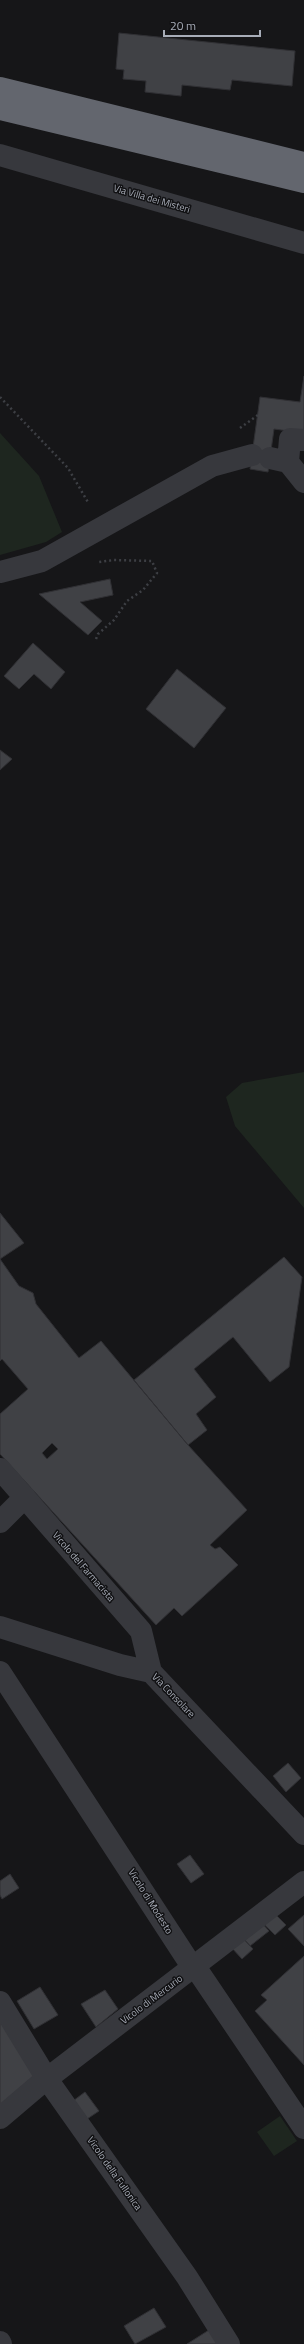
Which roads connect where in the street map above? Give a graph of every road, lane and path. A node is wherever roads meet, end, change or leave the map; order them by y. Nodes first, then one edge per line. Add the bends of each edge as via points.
1 (0, 88) edge
2 (0, 109) edge
3 (0, 155) edge
4 (304, 163) edge
5 (304, 182) edge
6 (304, 243) edge
7 (0, 397) edge
8 (258, 415) dead end
9 (234, 432) dead end
10 (304, 440) edge
11 (270, 458) junction
12 (304, 482) edge
13 (93, 511) dead end
14 (92, 563) dead end
15 (0, 572) edge
16 (96, 638) dead end
17 (0, 1469) edge
18 (25, 1497) junction
19 (0, 1522) edge
20 (0, 1627) edge
21 (0, 1672) edge
22 (151, 1672) junction
23 (304, 1834) edge
24 (304, 1882) edge
25 (193, 1966) junction
26 (0, 2002) edge
27 (47, 2079) junction
28 (0, 2118) edge
29 (304, 2128) edge
30 (229, 2344) edge

1 - 4 highway
2 - 5 highway
3 - 6 street, Via Villa dei Misteri
7 - 13 path via 68,468
8 - 9 path
10 - 11 street via 290,439
11 - 12 street
11 - 15 street via 212,466 42,561
14 - 16 path via 114,560 152,561 157,573 143,590 127,601 114,620
17 - 18 street, Vicolo del Farmacista
18 - 19 street
18 - 22 street, Vicolo del Farmacista via 141,1631
20 - 22 street, Via Consolare via 120,1665
21 - 25 street, Vicolo di Modesto
22 - 23 street, Via Consolare
24 - 25 street, Vicolo di Mercurio
25 - 27 street, Vicolo di Mercurio
25 - 29 street, Vicolo di Modesto
26 - 27 street, Vicolo della Fullonica
27 - 28 street, Vicolo di Mercurio
27 - 30 street, Vicolo della Fullonica via 183,2271

